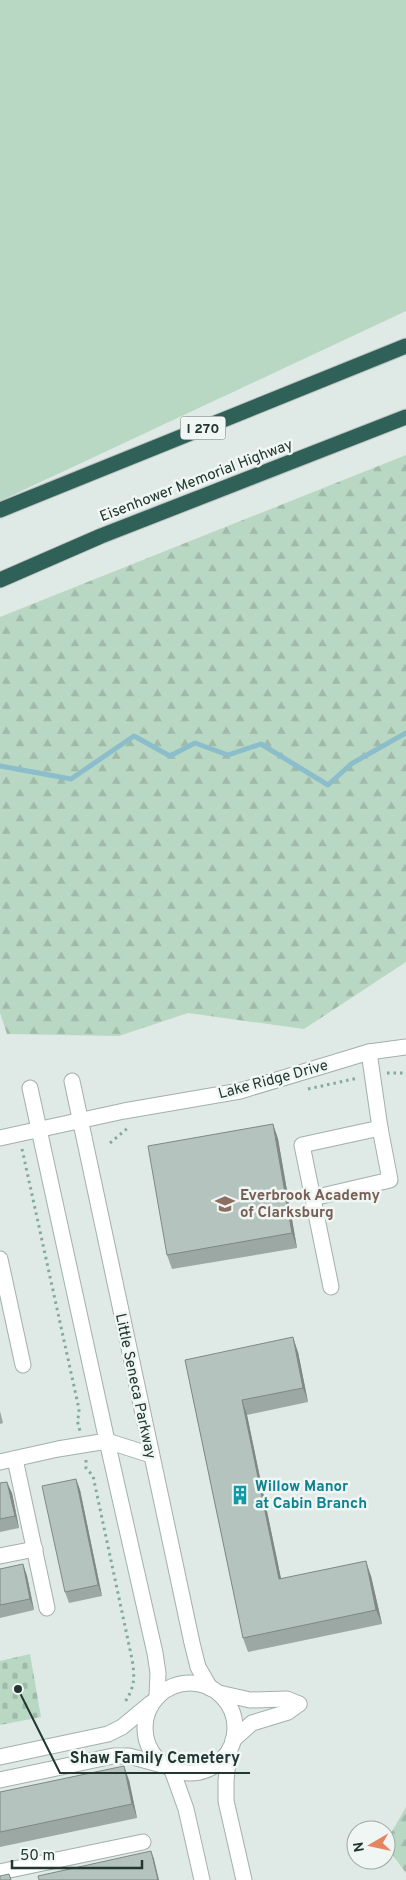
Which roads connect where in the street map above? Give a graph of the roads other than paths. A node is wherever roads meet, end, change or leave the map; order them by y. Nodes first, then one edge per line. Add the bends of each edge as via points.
1 (406, 346) edge
2 (406, 417) edge
3 (0, 510) edge
4 (0, 580) edge
5 (406, 1047) edge
6 (369, 1052) junction
7 (72, 1081) dead end
8 (30, 1088) dead end
9 (80, 1120) junction
10 (380, 1128) junction
11 (40, 1129) junction
12 (0, 1138) edge
13 (313, 1198) junction
14 (0, 1259) edge
15 (331, 1287) dead end
16 (4, 1297) edge
17 (23, 1365) dead end
18 (107, 1441) junction
19 (151, 1455) junction
20 (7, 1461) edge
21 (35, 1549) junction
22 (0, 1556) edge
23 (48, 1608) dead end
24 (214, 1690) junction
25 (155, 1700) junction
26 (232, 1745) junction
27 (0, 1757) edge
28 (168, 1768) junction
29 (0, 1780) edge
30 (143, 1842) dead end
31 (0, 1872) edge
32 (28, 1873) edge
33 (202, 1880) edge
34 (244, 1880) edge

1 - 3 highway, I 270
2 - 4 highway, Eisenhower Memorial Highway via 101,536
5 - 6 street, Lake Ridge Drive
6 - 9 street, Lake Ridge Drive via 240,1091
6 - 10 street
7 - 9 street, Little Seneca Parkway
8 - 11 street
9 - 11 street, Lake Ridge Drive
9 - 19 street, Little Seneca Parkway
10 - 13 street via 390,1180
10 - 13 street via 302,1145
11 - 12 street, Lake Ridge Drive
11 - 18 street
13 - 15 street
14 - 16 street
16 - 17 street
18 - 19 street
18 - 20 street
18 - 25 street via 155,1653 158,1673
19 - 24 street, Little Seneca Parkway via 198,1667
20 - 21 street
21 - 22 street
21 - 23 street
24 - 25 street via 197,1683 182,1683 169,1688
24 - 26 street via 228,1703 233,1714
24 - 26 street via 250,1700 287,1700 299,1704 288,1712 252,1723
25 - 27 street via 122,1727 108,1734
25 - 28 street via 146,1715 144,1729 154,1756
26 - 28 street via 221,1761 204,1771 185,1774
26 - 34 street via 226,1801
28 - 29 street via 129,1756 112,1756
28 - 33 street via 186,1809
30 - 32 street
31 - 32 street

